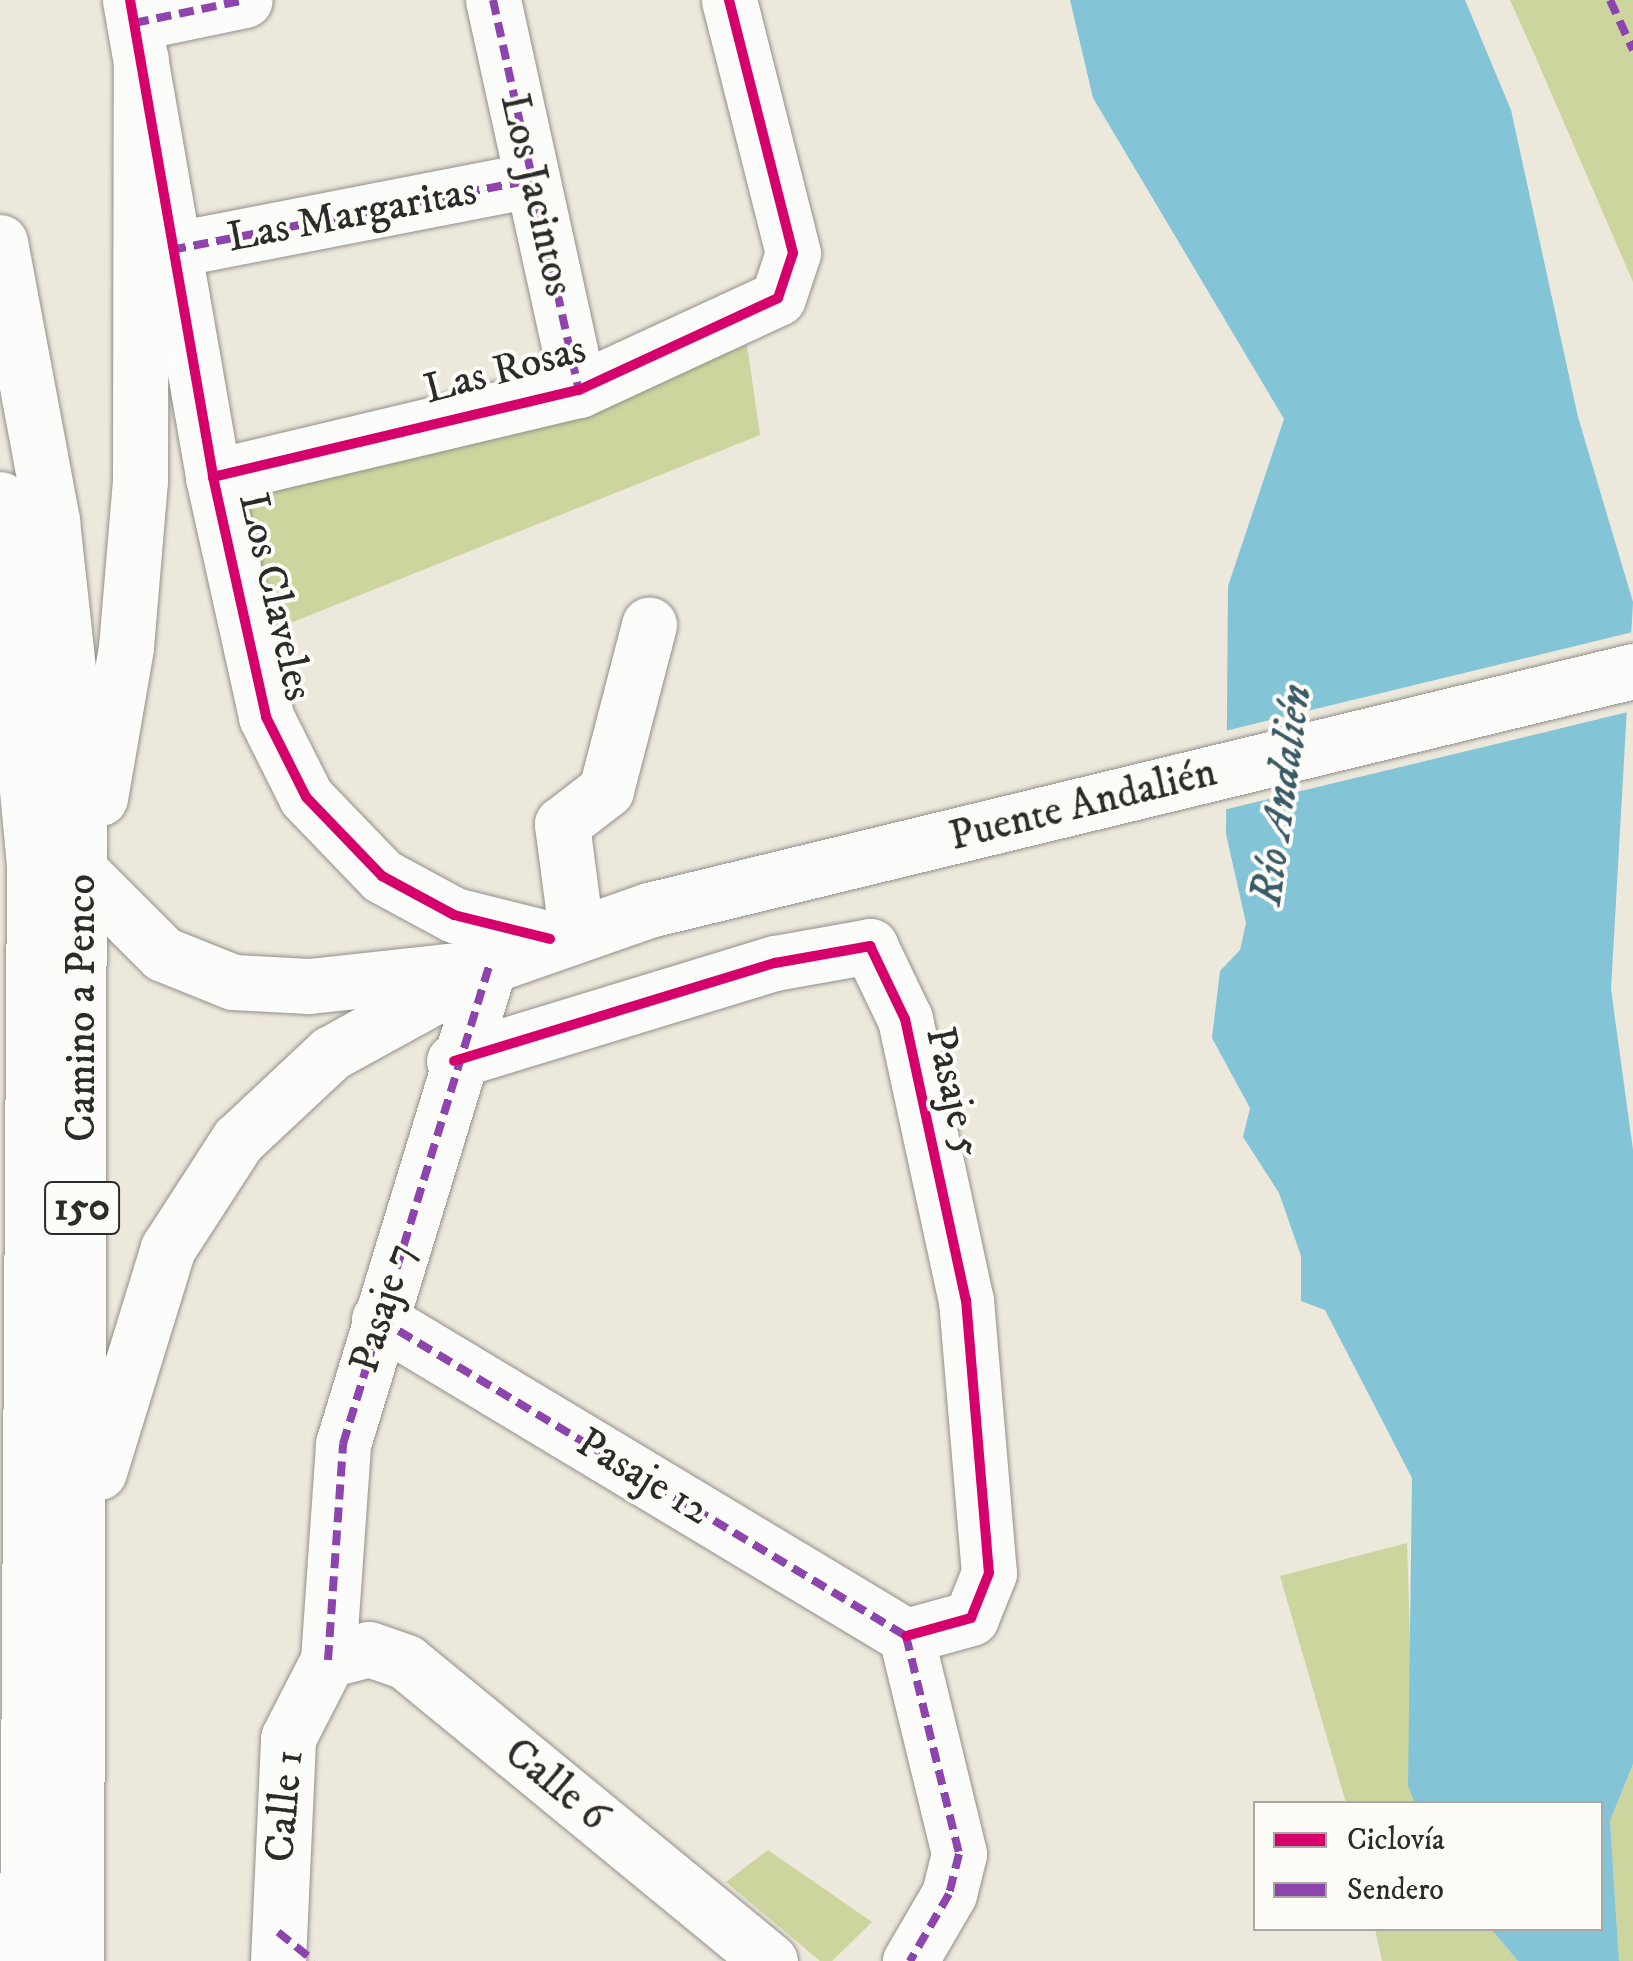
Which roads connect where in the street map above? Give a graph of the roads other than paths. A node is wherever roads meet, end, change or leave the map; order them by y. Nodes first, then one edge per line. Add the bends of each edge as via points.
1 (246, 0) edge
2 (492, 0) edge
3 (729, 0) edge
4 (135, 27) edge
5 (532, 180) junction
6 (0, 242) edge
7 (171, 250) junction
8 (579, 390) junction
9 (214, 476) junction
10 (0, 499) edge
11 (648, 626) dead end
12 (1633, 671) edge
13 (83, 874) junction
14 (563, 935) junction
15 (489, 966) junction
16 (454, 1061) junction
17 (379, 1319) junction
18 (79, 1542) junction
19 (906, 1636) junction
20 (328, 1660) junction
21 (290, 1951) edge
22 (27, 1961) edge
23 (76, 1961) edge
24 (770, 1961) edge
25 (910, 1961) edge

1 - 4 main road
2 - 5 main road, Los Jacintos
3 - 8 main road, Las Rosas via 793,253 790,278 768,306
4 - 7 main road, Los Claveles
4 - 13 main road via 136,548
5 - 7 main road, Las Margaritas
5 - 8 main road, Los Jacintos
6 - 13 main road, Camino a Penco / 150 via 63,604
7 - 9 main road, Los Claveles
8 - 9 main road, Las Rosas
9 - 14 main road, Los Claveles via 250,664 306,798 351,850 417,898
10 - 22 main road, Camino a Penco / 150 via 34,869
11 - 14 main road via 606,790 562,824
12 - 14 main road, Puente Andalién
13 - 15 main road via 163,954 234,982 309,986
13 - 18 main road, Camino a Penco / 150
14 - 15 main road, Puente Andalién
15 - 16 main road, Pasaje 7
15 - 18 main road via 331,1052 238,1140 200,1192 144,1308
16 - 17 main road, Pasaje 7
16 - 19 main road, Pasaje 5 via 775,963 870,946 905,1020 966,1300 989,1573 972,1618
17 - 19 main road, Pasaje 12
17 - 20 main road, Pasaje 7 via 334,1498
18 - 23 main road, Camino a Penco / 150
19 - 25 main road via 959,1854 949,1894
20 - 21 main road, Calle 1 via 296,1713 282,1764
20 - 24 main road, Calle 6 via 370,1649 406,1662

